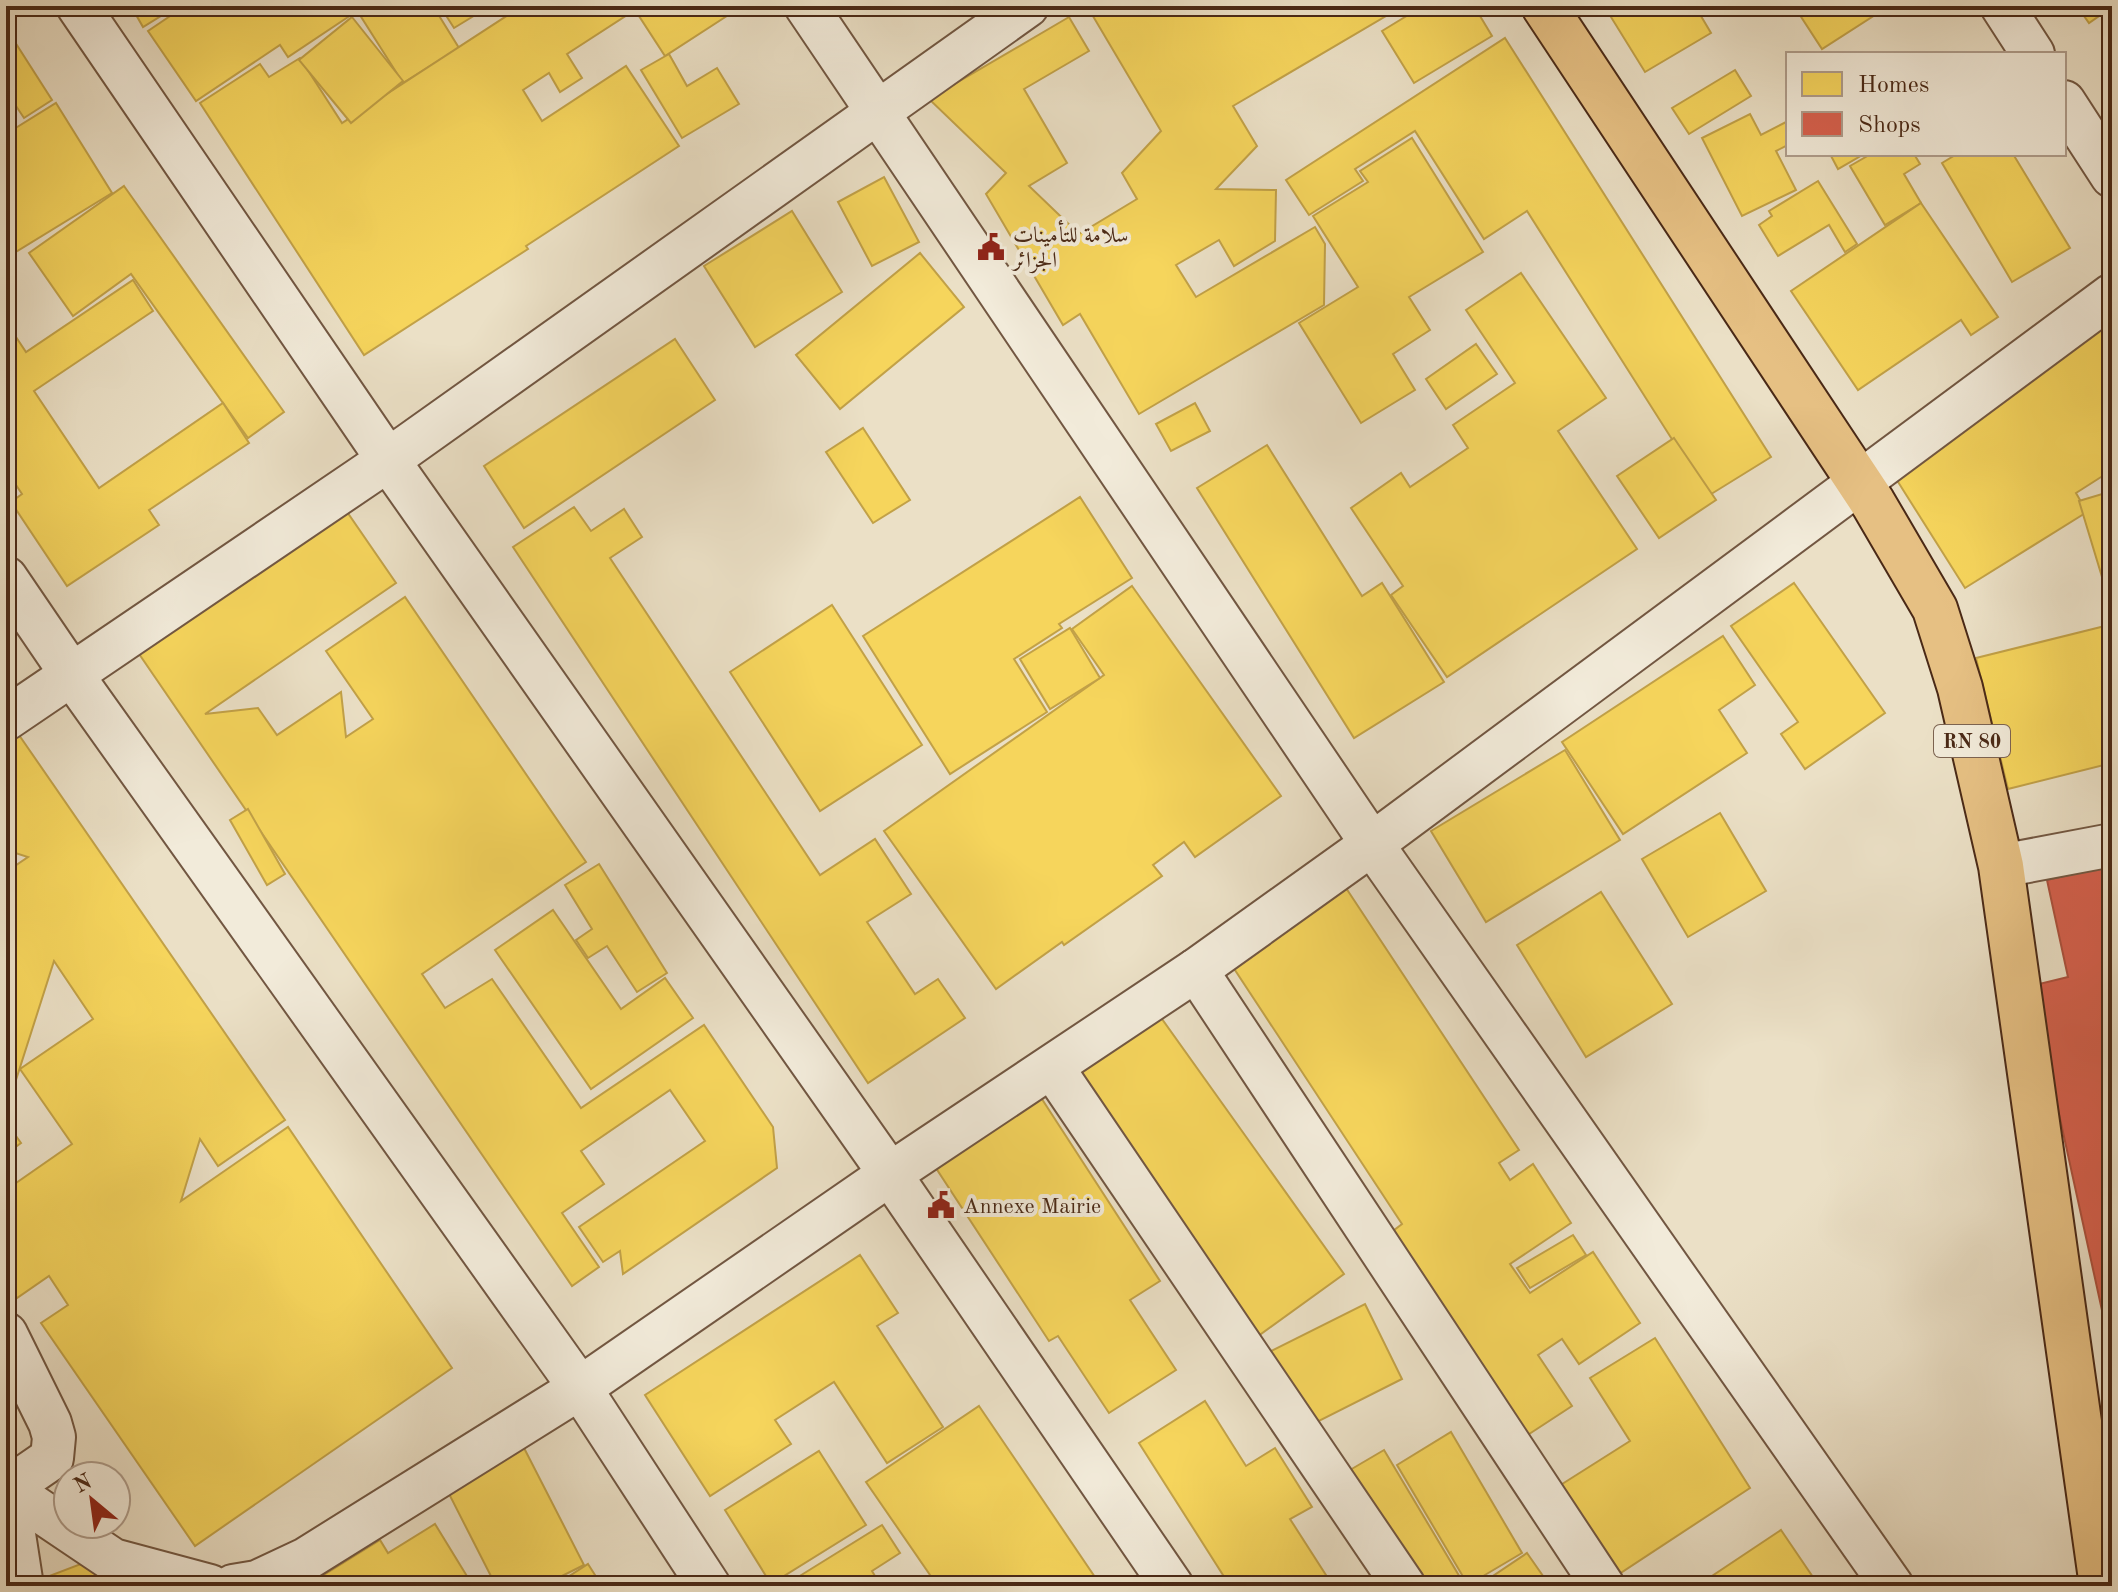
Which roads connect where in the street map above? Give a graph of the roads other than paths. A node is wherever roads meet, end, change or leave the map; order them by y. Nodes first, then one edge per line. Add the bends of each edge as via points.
1 (78, 6) edge
2 (806, 6) edge
3 (1027, 6) edge
4 (1544, 6) edge
5 (2002, 6) edge
6 (2032, 52) edge
7 (2066, 105) edge
8 (878, 112) junction
9 (2112, 176) edge
10 (2112, 295) edge
11 (388, 460) junction
12 (1859, 481) junction
13 (6, 578) edge
14 (72, 675) junction
15 (6, 719) edge
16 (1372, 844) junction
17 (2112, 845) edge
18 (2001, 866) junction
19 (1196, 970) junction
20 (1052, 1067) junction
21 (890, 1174) junction
22 (6, 1334) edge
23 (580, 1388) junction
24 (7, 1488) edge
25 (117, 1573) edge
26 (22, 1586) edge
27 (210, 1586) edge
28 (233, 1586) edge
29 (709, 1586) edge
30 (1172, 1586) edge
31 (1404, 1586) edge
32 (1603, 1586) edge
33 (1892, 1586) edge
34 (2102, 1586) edge

1 - 11 street
2 - 8 street
3 - 8 street
4 - 12 main road, RN 80
5 - 6 street
7 - 9 street
8 - 11 street
8 - 16 street
10 - 12 street
11 - 14 street
11 - 21 street
12 - 16 street
12 - 18 main road, RN 80 via 1935,609 1960,688
13 - 14 street
14 - 15 street
14 - 23 street
16 - 19 street
16 - 33 street
17 - 18 street
18 - 34 main road, RN 80
19 - 20 street
19 - 32 street
20 - 21 street
20 - 31 street
21 - 23 street
21 - 30 street
22 - 24 street via 54,1437 52,1458
23 - 28 street via 306,1559 257,1582
23 - 29 street
24 - 25 street
24 - 26 street
25 - 27 street

